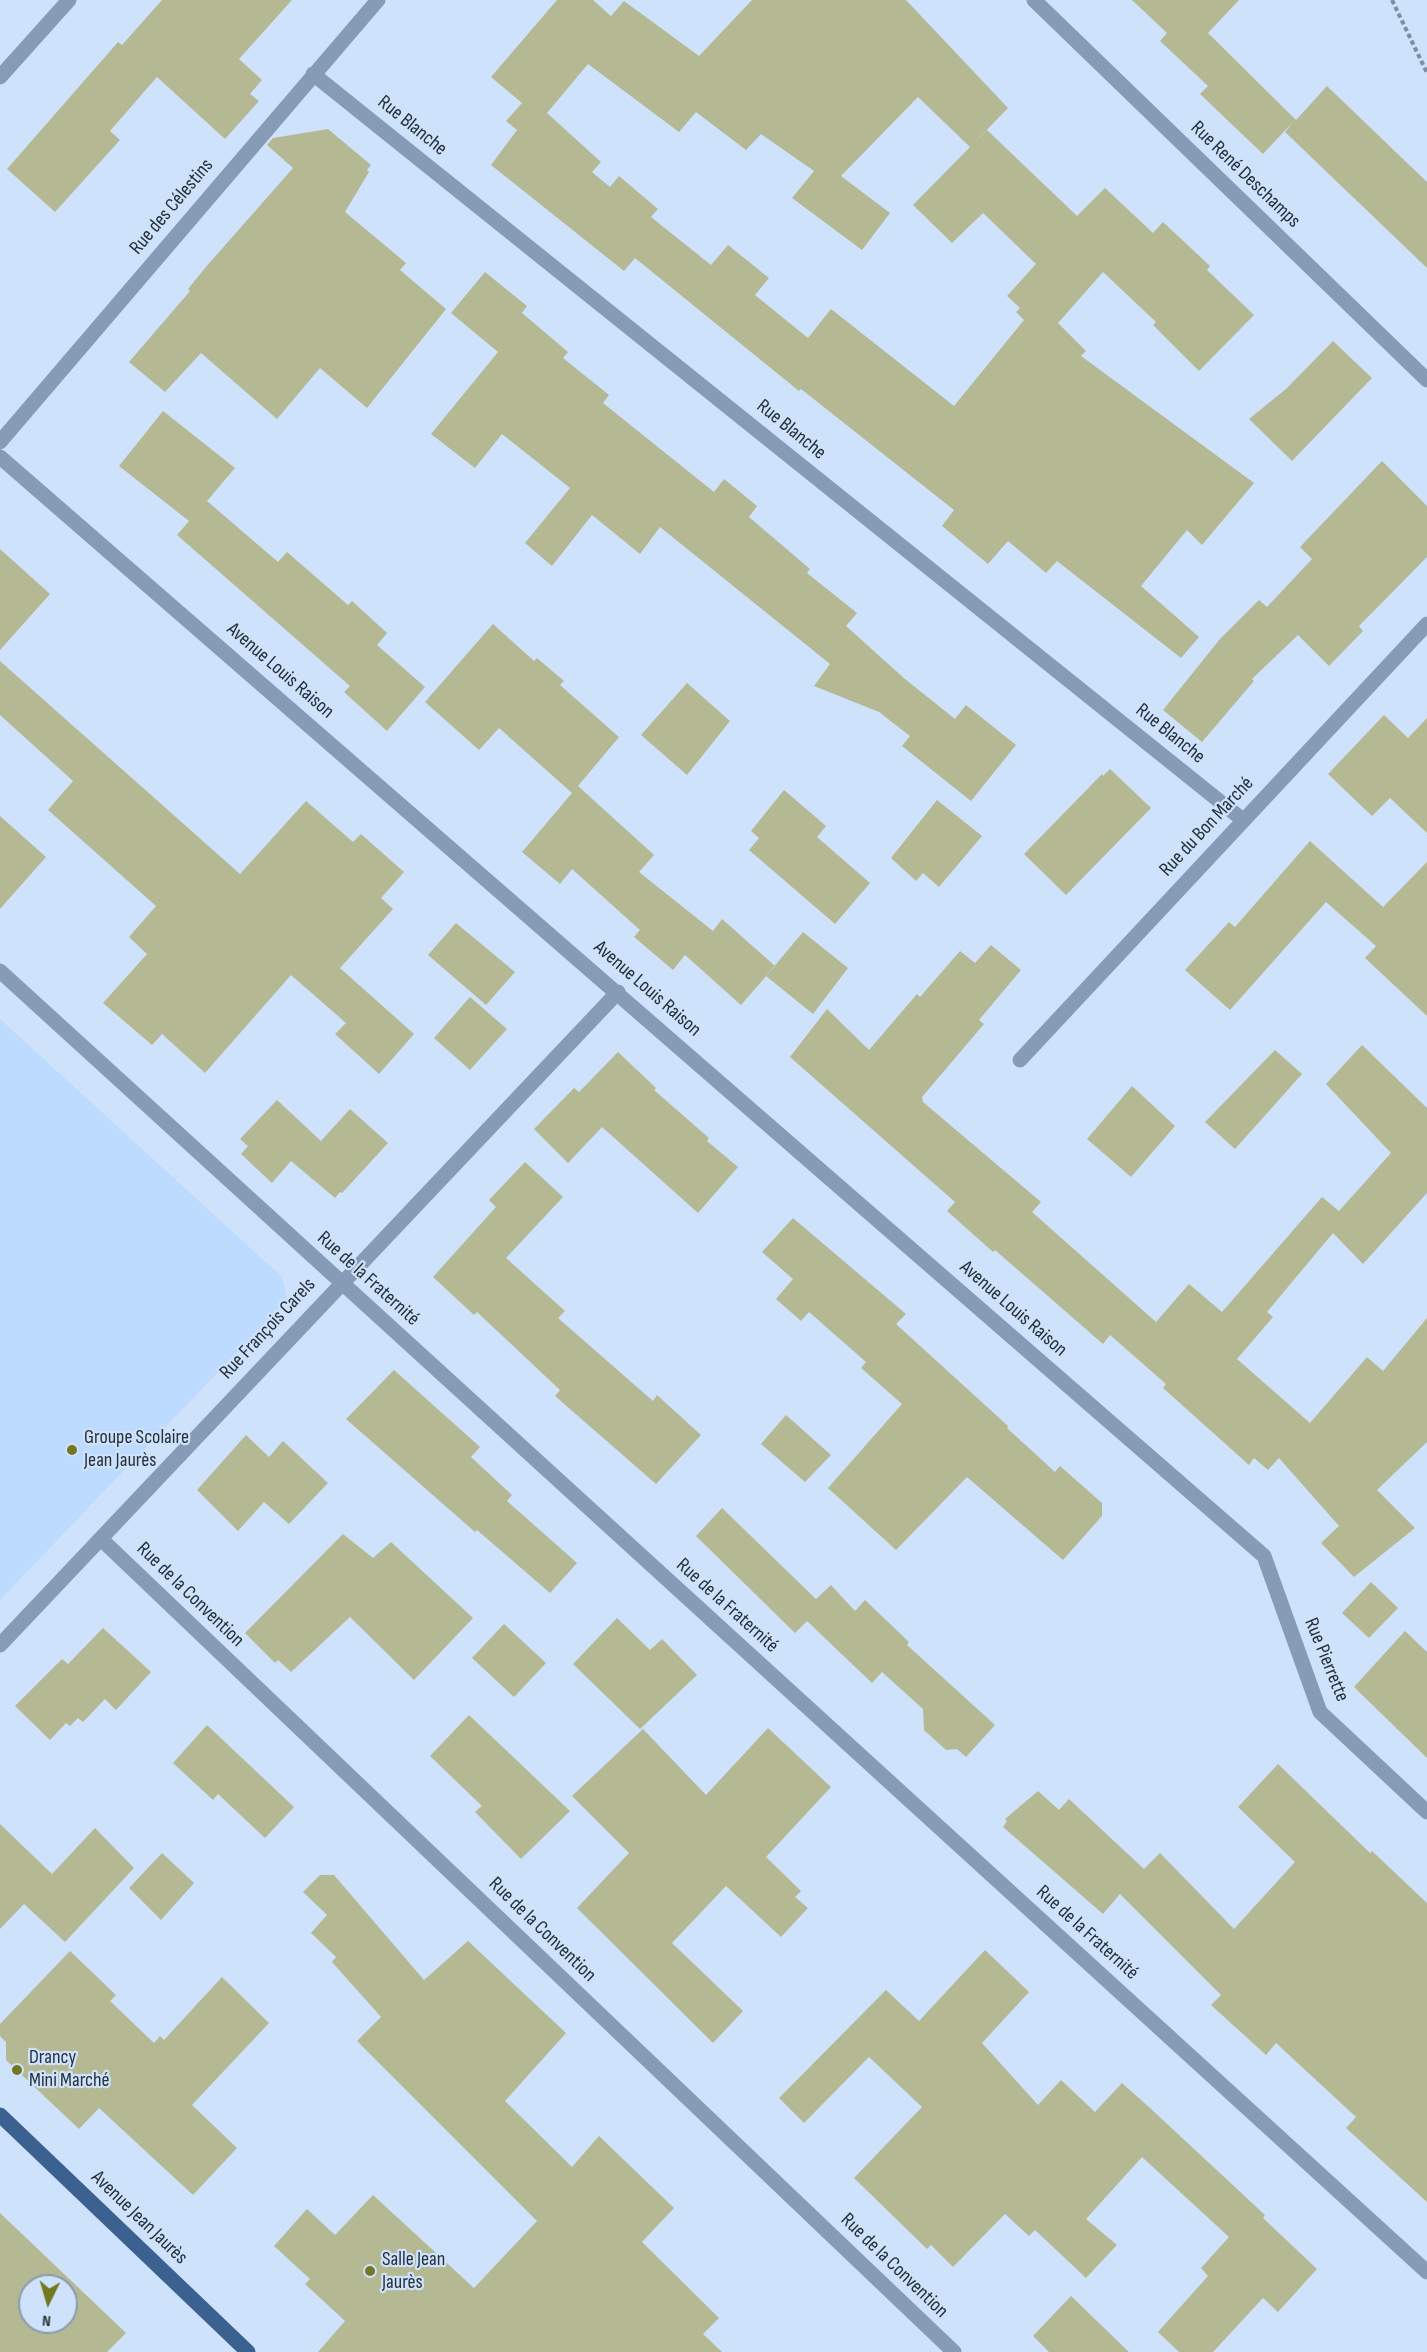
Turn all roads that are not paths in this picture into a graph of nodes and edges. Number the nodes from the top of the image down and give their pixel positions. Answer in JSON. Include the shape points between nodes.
{"nodes":[{"id":1,"x":69,"y":0,"type":"edge"},
{"id":2,"x":378,"y":0,"type":"edge"},
{"id":3,"x":1034,"y":0,"type":"edge"},
{"id":4,"x":313,"y":74,"type":"junction"},
{"id":5,"x":0,"y":77,"type":"edge"},
{"id":6,"x":1427,"y":380,"type":"edge"},
{"id":7,"x":0,"y":442,"type":"edge"},
{"id":8,"x":0,"y":457,"type":"edge"},
{"id":9,"x":1427,"y":624,"type":"edge"},
{"id":10,"x":1243,"y":820,"type":"junction"},
{"id":11,"x":0,"y":971,"type":"edge"},
{"id":12,"x":618,"y":992,"type":"junction"},
{"id":13,"x":1020,"y":1060,"type":"dead end"},
{"id":14,"x":340,"y":1283,"type":"junction"},
{"id":15,"x":101,"y":1539,"type":"junction"},
{"id":16,"x":1264,"y":1556,"type":"joint"},
{"id":17,"x":0,"y":1645,"type":"edge"},
{"id":18,"x":1427,"y":1812,"type":"edge"},
{"id":19,"x":0,"y":2115,"type":"edge"},
{"id":20,"x":1427,"y":2272,"type":"edge"},
{"id":21,"x":248,"y":2352,"type":"edge"},
{"id":22,"x":954,"y":2352,"type":"edge"}],
"edges":[{"from":1,"to":5,"type":"street"},
{"from":2,"to":4,"type":"street","name":"Rue des Célestins"},
{"from":3,"to":6,"type":"street","name":"Rue René Deschamps"},
{"from":4,"to":7,"type":"street","name":"Rue des Célestins"},
{"from":4,"to":10,"type":"street","name":"Rue Blanche"},
{"from":8,"to":12,"type":"street","name":"Avenue Louis Raison"},
{"from":9,"to":10,"type":"street","name":"Rue du Bon Marché"},
{"from":10,"to":13,"type":"street","name":"Rue du Bon Marché"},
{"from":11,"to":14,"type":"street","name":"Rue de la Fraternité"},
{"from":12,"to":14,"type":"street","name":"Rue François Carels"},
{"from":12,"to":16,"type":"street","name":"Avenue Louis Raison"},
{"from":14,"to":15,"type":"street","name":"Rue François Carels"},
{"from":14,"to":20,"type":"street","name":"Rue de la Fraternité"},
{"from":15,"to":17,"type":"street","name":"Rue François Carels"},
{"from":15,"to":22,"type":"street","name":"Rue de la Convention"},
{"from":16,"to":18,"type":"street","name":"Rue Pierrette","via":[[1320,1712]]},
{"from":19,"to":21,"type":"main road","name":"Avenue Jean Jaurès"}]}
